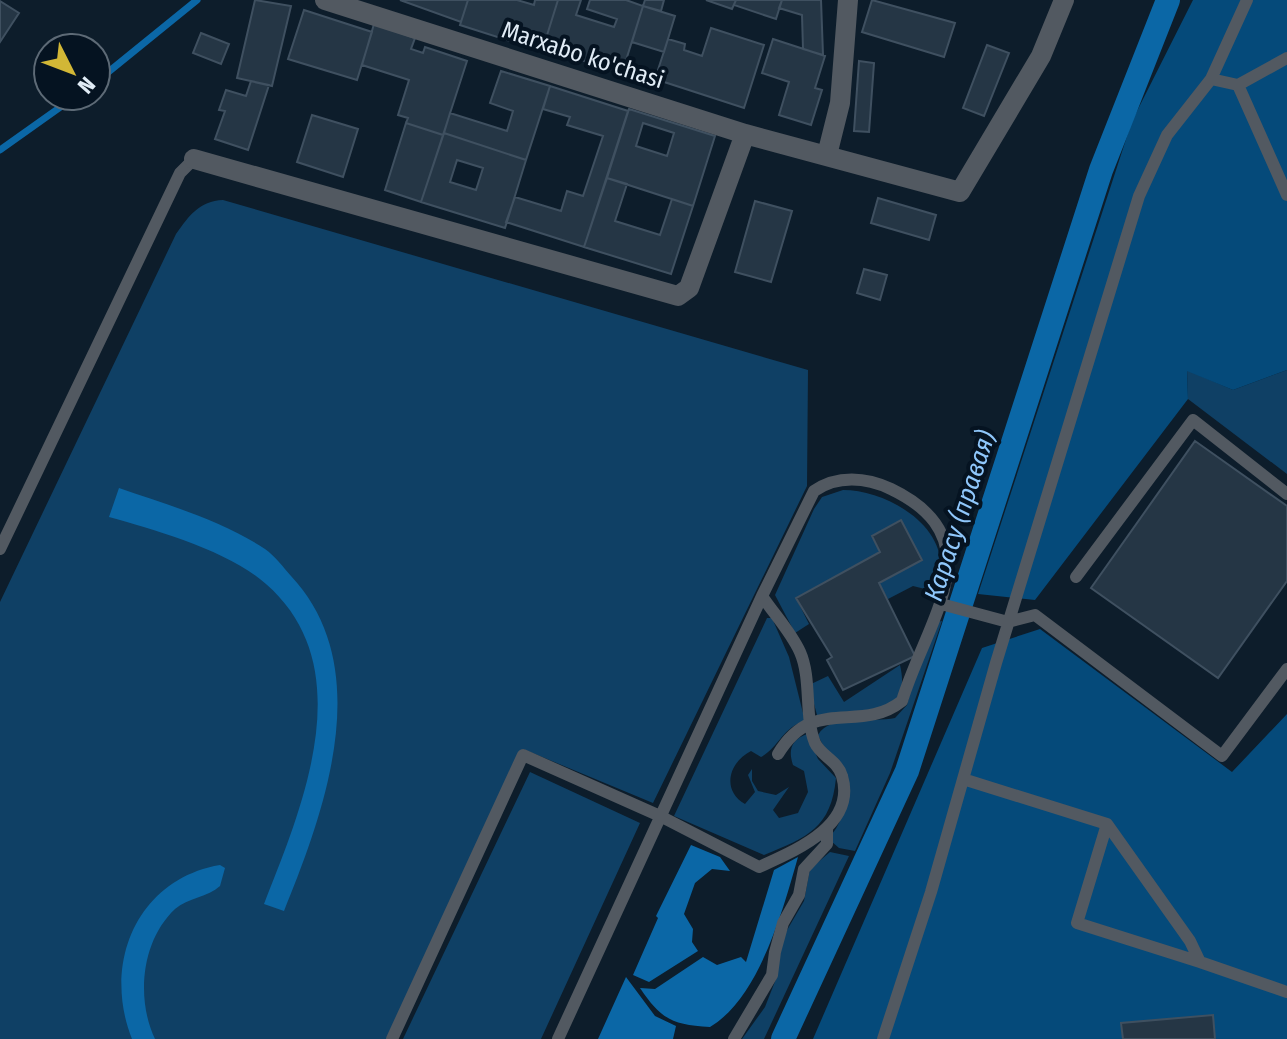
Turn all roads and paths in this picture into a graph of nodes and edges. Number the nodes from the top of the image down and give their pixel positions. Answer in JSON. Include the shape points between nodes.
{"nodes":[{"id":1,"x":325,"y":0,"type":"edge"},
{"id":2,"x":848,"y":0,"type":"edge"},
{"id":3,"x":1064,"y":0,"type":"edge"},
{"id":4,"x":1247,"y":0,"type":"edge"},
{"id":5,"x":1287,"y":58,"type":"edge"},
{"id":6,"x":1211,"y":79,"type":"junction"},
{"id":7,"x":1238,"y":85,"type":"junction"},
{"id":8,"x":745,"y":134,"type":"junction"},
{"id":9,"x":827,"y":155,"type":"junction"},
{"id":10,"x":194,"y":159,"type":"joint"},
{"id":11,"x":1287,"y":195,"type":"edge"},
{"id":12,"x":1287,"y":494,"type":"edge"},
{"id":13,"x":0,"y":549,"type":"edge"},
{"id":14,"x":1076,"y":577,"type":"dead end"},
{"id":15,"x":762,"y":596,"type":"junction"},
{"id":16,"x":941,"y":604,"type":"junction"},
{"id":17,"x":1007,"y":622,"type":"junction"},
{"id":18,"x":1287,"y":669,"type":"edge"},
{"id":19,"x":812,"y":721,"type":"junction"},
{"id":20,"x":778,"y":754,"type":"dead end"},
{"id":21,"x":963,"y":779,"type":"junction"},
{"id":22,"x":660,"y":816,"type":"junction"},
{"id":23,"x":1107,"y":824,"type":"junction"},
{"id":24,"x":827,"y":829,"type":"junction"},
{"id":25,"x":1200,"y":962,"type":"junction"},
{"id":26,"x":1287,"y":992,"type":"edge"},
{"id":27,"x":392,"y":1039,"type":"edge"},
{"id":28,"x":558,"y":1039,"type":"edge"},
{"id":29,"x":734,"y":1039,"type":"edge"},
{"id":30,"x":883,"y":1039,"type":"edge"}],
"edges":[{"from":1,"to":8,"type":"street","name":"Marxabo ko'chasi"},
{"from":2,"to":9,"type":"street","via":[[840,103]]},
{"from":3,"to":9,"type":"street","name":"Marxabo ko'chasi","via":[[1041,56],[960,192]]},
{"from":4,"to":6,"type":"lane"},
{"from":5,"to":7,"type":"lane"},
{"from":6,"to":7,"type":"lane"},
{"from":6,"to":17,"type":"lane","via":[[1167,135],[1139,196]]},
{"from":7,"to":11,"type":"lane"},
{"from":8,"to":9,"type":"street","name":"Marxabo ko'chasi"},
{"from":8,"to":10,"type":"street","via":[[689,288],[678,296]]},
{"from":10,"to":13,"type":"lane","via":[[180,173]]},
{"from":12,"to":14,"type":"lane","via":[[1193,420]]},
{"from":15,"to":16,"type":"lane","via":[[814,491],[826,483],[861,480],[905,496],[935,519],[950,565]]},
{"from":15,"to":19,"type":"lane","via":[[800,652]]},
{"from":15,"to":22,"type":"lane"},
{"from":16,"to":17,"type":"lane"},
{"from":16,"to":19,"type":"lane","via":[[902,701],[889,712]]},
{"from":17,"to":18,"type":"lane","via":[[1035,615],[1222,756]]},
{"from":17,"to":21,"type":"lane"},
{"from":19,"to":20,"type":"lane","via":[[790,735]]},
{"from":19,"to":24,"type":"lane","via":[[816,744],[835,763],[844,787]]},
{"from":21,"to":23,"type":"lane"},
{"from":21,"to":30,"type":"lane"},
{"from":22,"to":24,"type":"lane","via":[[759,867]]},
{"from":22,"to":27,"type":"lane","via":[[523,755]]},
{"from":22,"to":28,"type":"lane"},
{"from":23,"to":25,"type":"lane"},
{"from":23,"to":25,"type":"lane","via":[[1077,923]]},
{"from":24,"to":29,"type":"lane","via":[[827,844],[804,869],[799,895],[783,923],[772,975]]},
{"from":25,"to":26,"type":"lane"}]}
